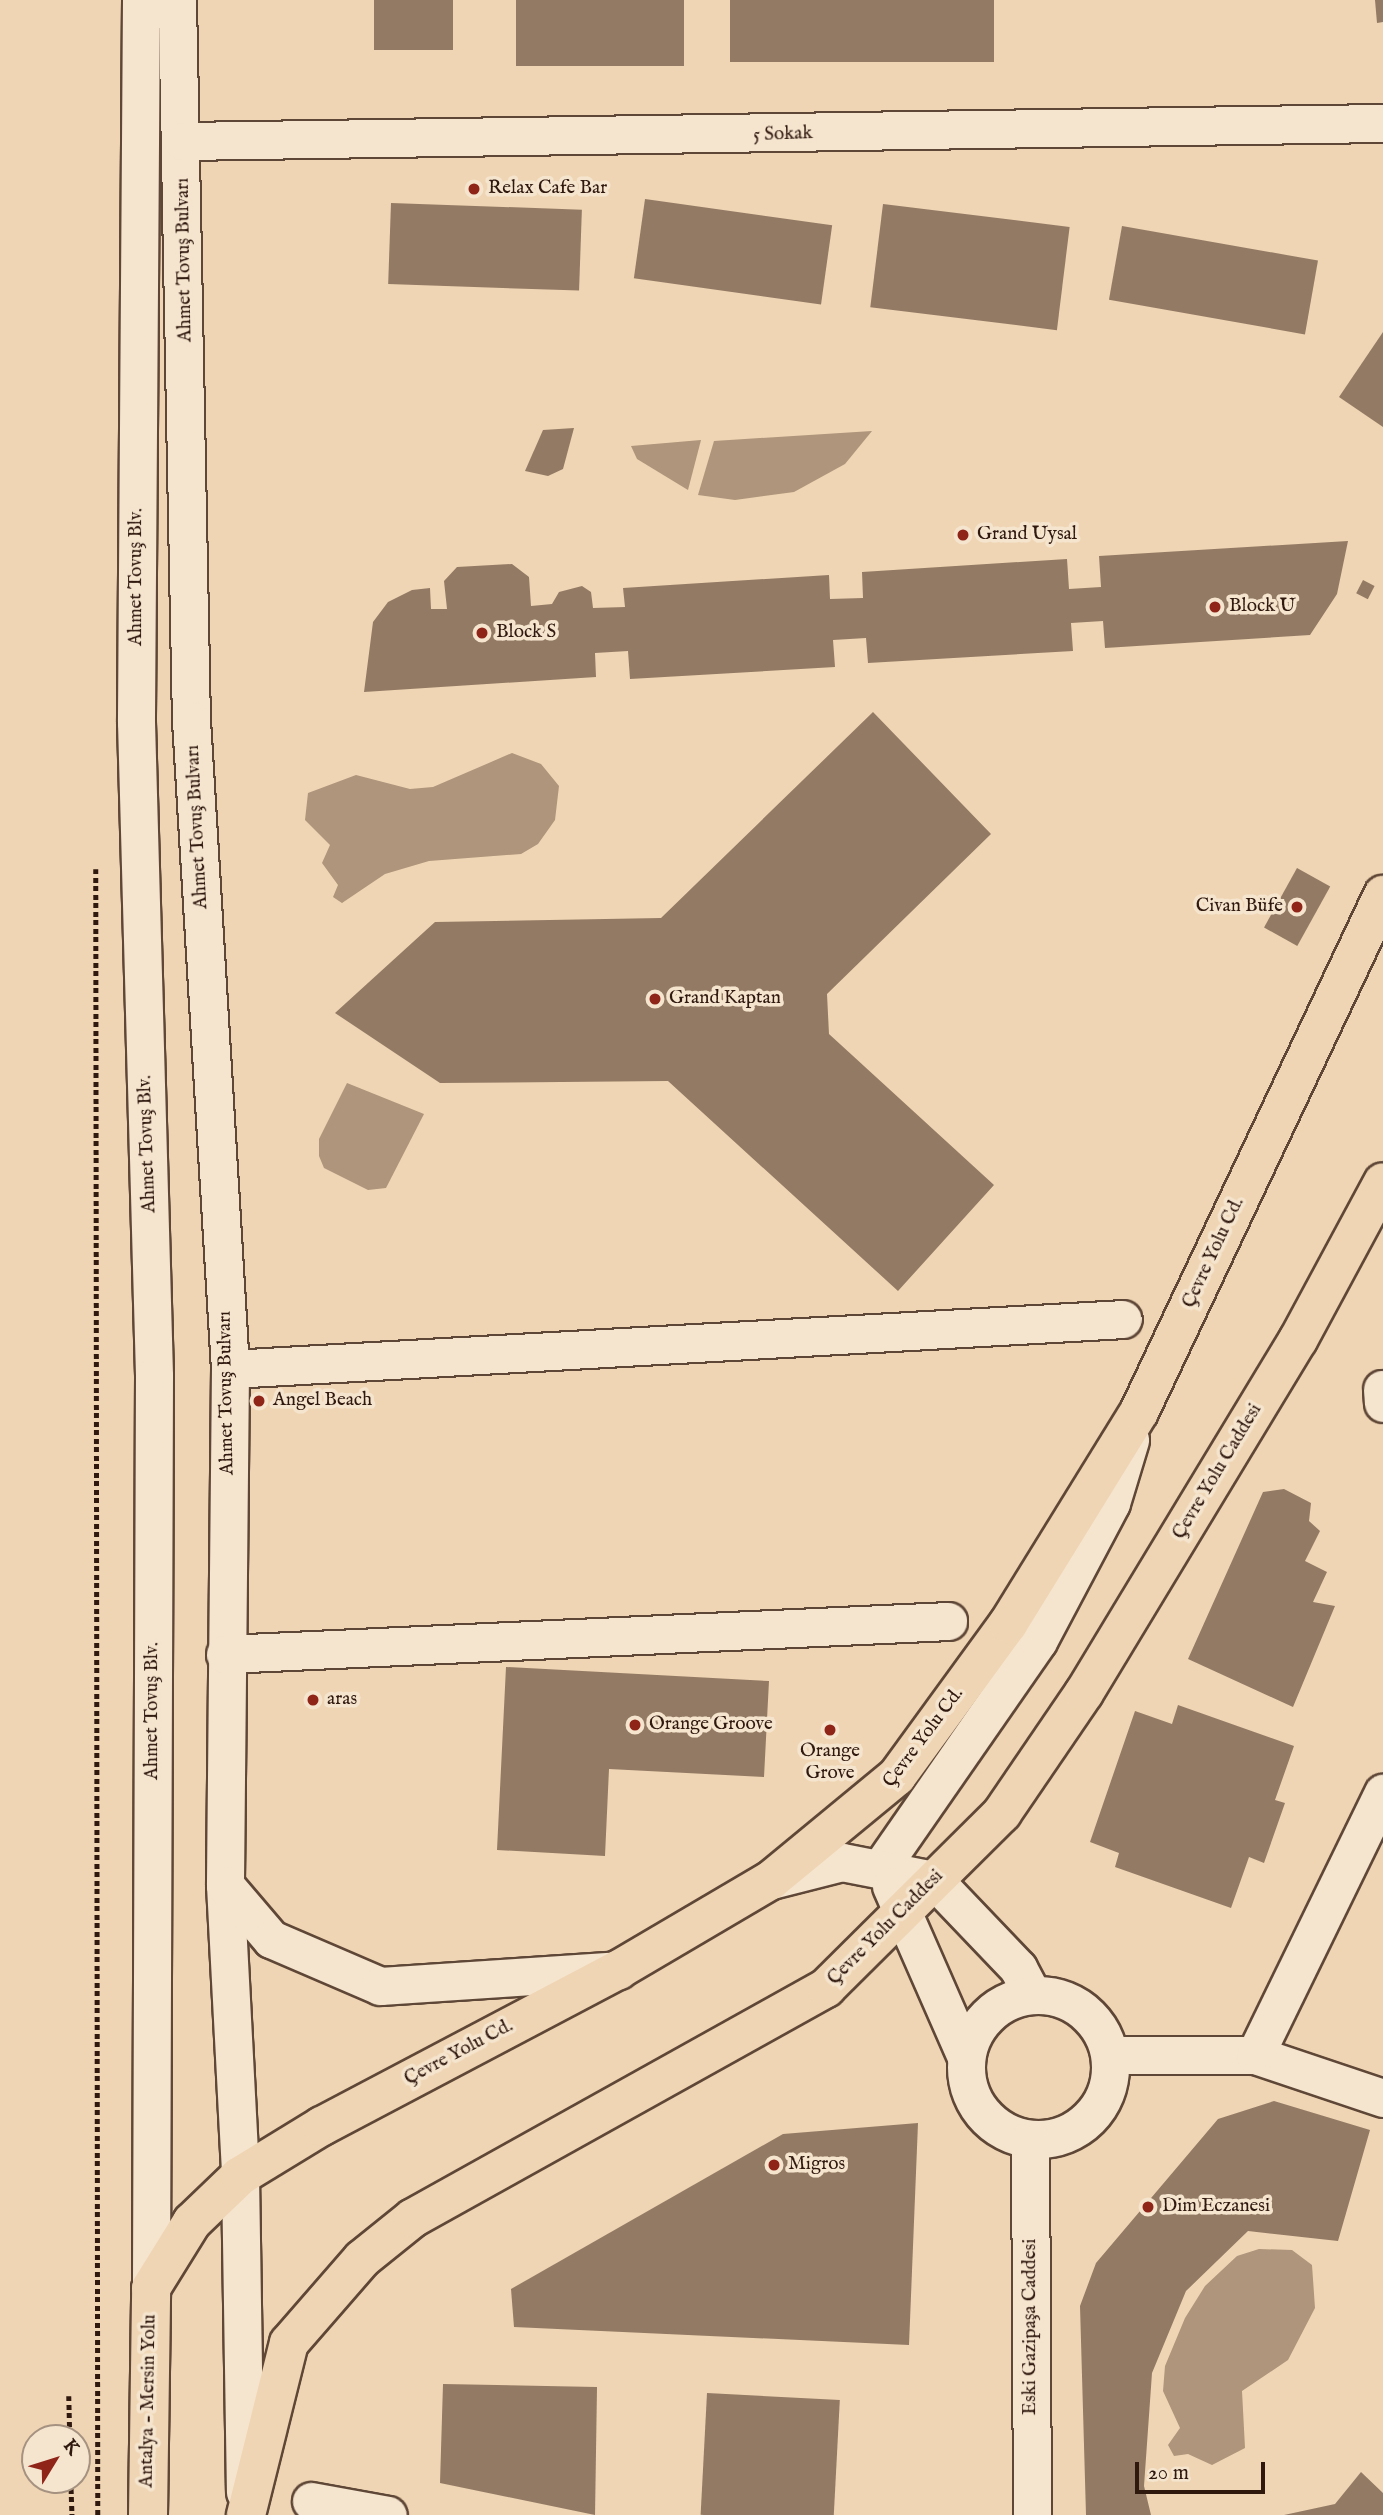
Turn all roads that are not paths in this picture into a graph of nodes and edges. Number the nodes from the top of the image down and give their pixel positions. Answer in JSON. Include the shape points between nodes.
{"nodes":[{"id":1,"x":141,"y":0,"type":"edge"},
{"id":2,"x":177,"y":0,"type":"edge"},
{"id":3,"x":1383,"y":123,"type":"edge"},
{"id":4,"x":183,"y":141,"type":"junction"},
{"id":5,"x":1383,"y":895,"type":"edge"},
{"id":6,"x":1383,"y":1182,"type":"edge"},
{"id":7,"x":1124,"y":1320,"type":"dead end"},
{"id":8,"x":230,"y":1369,"type":"junction"},
{"id":9,"x":1139,"y":1412,"type":"junction"},
{"id":10,"x":948,"y":1621,"type":"dead end"},
{"id":11,"x":225,"y":1654,"type":"junction"},
{"id":12,"x":1383,"y":1791,"type":"edge"},
{"id":13,"x":881,"y":1867,"type":"junction"},
{"id":14,"x":771,"y":1880,"type":"junction"},
{"id":15,"x":934,"y":1880,"type":"junction"},
{"id":16,"x":225,"y":1885,"type":"junction"},
{"id":17,"x":904,"y":1911,"type":"junction"},
{"id":18,"x":618,"y":1970,"type":"junction"},
{"id":19,"x":1032,"y":1994,"type":"junction"},
{"id":20,"x":1110,"y":2055,"type":"junction"},
{"id":21,"x":1255,"y":2055,"type":"junction"},
{"id":22,"x":966,"y":2057,"type":"junction"},
{"id":23,"x":1383,"y":2098,"type":"edge"},
{"id":24,"x":1030,"y":2139,"type":"junction"},
{"id":25,"x":240,"y":2176,"type":"junction"},
{"id":26,"x":151,"y":2288,"type":"junction"},
{"id":27,"x":311,"y":2501,"type":"dead end"},
{"id":28,"x":246,"y":2509,"type":"edge"},
{"id":29,"x":148,"y":2515,"type":"edge"},
{"id":30,"x":388,"y":2515,"type":"edge"},
{"id":31,"x":1032,"y":2515,"type":"edge"}],
"edges":[{"from":1,"to":26,"type":"street","name":"Ahmet Tovuş Blv.","via":[[136,722],[154,1376]]},
{"from":2,"to":4,"type":"street","name":"Ahmet Tovuş Bulvarı"},
{"from":3,"to":4,"type":"street","name":"5 Sokak"},
{"from":4,"to":8,"type":"street","name":"Ahmet Tovuş Bulvarı","via":[[191,720]]},
{"from":5,"to":9,"type":"highway","name":"Çevre Yolu Cd."},
{"from":6,"to":15,"type":"highway","name":"Çevre Yolu Caddesi","via":[[1298,1340],[1084,1693],[1002,1813]]},
{"from":7,"to":8,"type":"street"},
{"from":8,"to":11,"type":"street","name":"Ahmet Tovuş Bulvarı"},
{"from":9,"to":13,"type":"street","via":[[1111,1503],[1038,1641]]},
{"from":9,"to":14,"type":"highway","name":"Çevre Yolu Cd.","via":[[1008,1624],[897,1776]]},
{"from":10,"to":11,"type":"street"},
{"from":11,"to":16,"type":"street","name":"Ahmet Tovuş Bulvarı"},
{"from":12,"to":21,"type":"street"},
{"from":13,"to":14,"type":"street","via":[[842,1862]]},
{"from":13,"to":15,"type":"street"},
{"from":13,"to":17,"type":"street"},
{"from":14,"to":18,"type":"highway","name":"Çevre Yolu Cd."},
{"from":15,"to":17,"type":"highway","name":"Çevre Yolu Caddesi"},
{"from":15,"to":19,"type":"street","via":[[1018,1968]]},
{"from":16,"to":18,"type":"street","via":[[271,1939],[380,1986]]},
{"from":16,"to":25,"type":"street","name":"Ahmet Tovuş Bulvarı"},
{"from":17,"to":22,"type":"street"},
{"from":17,"to":28,"type":"highway","name":"Çevre Yolu Caddesi","via":[[826,1988],[413,2218],[362,2259],[289,2343]]},
{"from":18,"to":25,"type":"highway","name":"Çevre Yolu Cd.","via":[[348,2111]]},
{"from":19,"to":20,"type":"street","via":[[1054,1995],[1091,2017]]},
{"from":19,"to":22,"type":"street","via":[[988,2014]]},
{"from":20,"to":21,"type":"street"},
{"from":20,"to":24,"type":"street","via":[[1110,2077],[1091,2117],[1053,2138]]},
{"from":21,"to":23,"type":"street"},
{"from":22,"to":24,"type":"street","via":[[974,2103],[1010,2134]]},
{"from":24,"to":31,"type":"street","name":"Eski Gazipaşa Caddesi"},
{"from":25,"to":26,"type":"highway","name":"Çevre Yolu Cd.","via":[[192,2222]]},
{"from":25,"to":28,"type":"street","name":"Ahmet Tovuş Bulvarı"},
{"from":26,"to":29,"type":"highway","name":"Antalya - Mersin Yolu"},
{"from":27,"to":30,"type":"street"}]}
